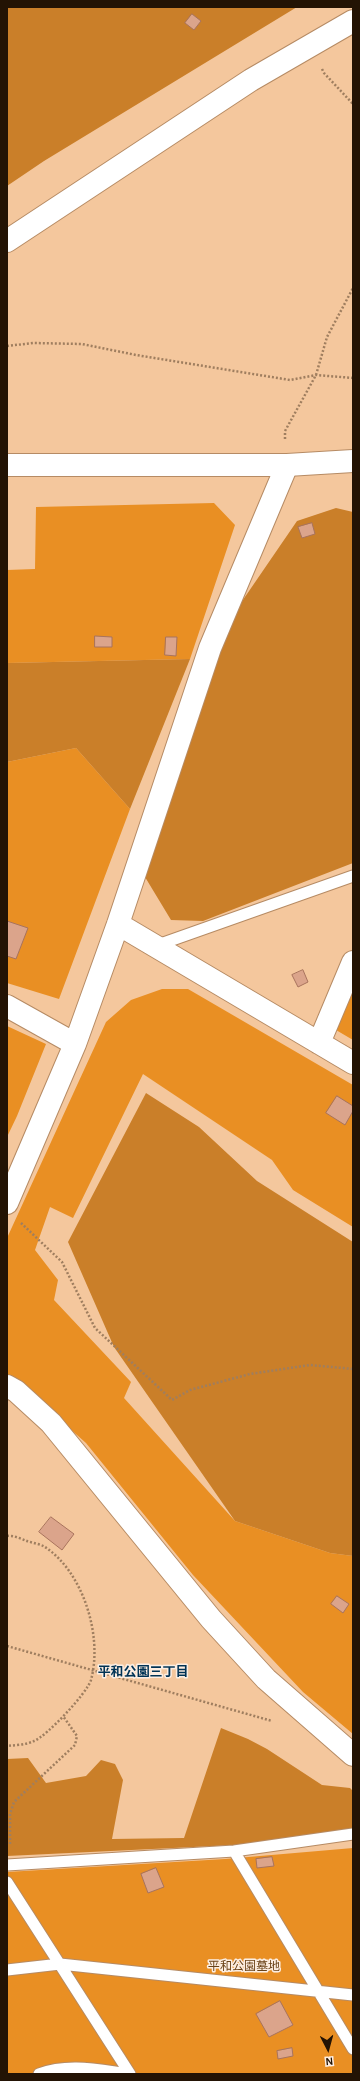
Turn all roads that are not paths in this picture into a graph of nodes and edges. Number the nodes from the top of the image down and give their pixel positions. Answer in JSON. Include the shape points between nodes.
{"nodes":[{"id":1,"x":353,"y":21,"type":"edge"},
{"id":2,"x":7,"y":241,"type":"edge"},
{"id":3,"x":353,"y":461,"type":"edge"},
{"id":4,"x":7,"y":465,"type":"edge"},
{"id":5,"x":287,"y":465,"type":"junction"},
{"id":6,"x":353,"y":876,"type":"edge"},
{"id":7,"x":118,"y":924,"type":"junction"},
{"id":8,"x":155,"y":946,"type":"junction"},
{"id":9,"x":353,"y":962,"type":"edge"},
{"id":10,"x":7,"y":1006,"type":"edge"},
{"id":11,"x":319,"y":1043,"type":"junction"},
{"id":12,"x":76,"y":1044,"type":"junction"},
{"id":13,"x":353,"y":1063,"type":"edge"},
{"id":14,"x":12,"y":1211,"type":"edge"},
{"id":15,"x":7,"y":1386,"type":"edge"},
{"id":16,"x":353,"y":1755,"type":"edge"},
{"id":17,"x":353,"y":1834,"type":"edge"},
{"id":18,"x":234,"y":1851,"type":"junction"},
{"id":19,"x":9,"y":1865,"type":"edge"},
{"id":20,"x":7,"y":1882,"type":"edge"},
{"id":21,"x":60,"y":1964,"type":"junction"},
{"id":22,"x":7,"y":1970,"type":"edge"},
{"id":23,"x":318,"y":1991,"type":"junction"},
{"id":24,"x":353,"y":1994,"type":"edge"},
{"id":25,"x":353,"y":2049,"type":"edge"},
{"id":26,"x":39,"y":2074,"type":"edge"},
{"id":27,"x":130,"y":2074,"type":"edge"}],
"edges":[{"from":1,"to":2,"type":"street","via":[[251,80]]},
{"from":3,"to":5,"type":"street"},
{"from":4,"to":5,"type":"street"},
{"from":5,"to":7,"type":"street","via":[[210,648]]},
{"from":6,"to":8,"type":"lane"},
{"from":7,"to":8,"type":"street"},
{"from":7,"to":12,"type":"street"},
{"from":8,"to":11,"type":"street"},
{"from":9,"to":11,"type":"street"},
{"from":10,"to":12,"type":"street"},
{"from":11,"to":13,"type":"street"},
{"from":12,"to":14,"type":"street"},
{"from":15,"to":16,"type":"street","via":[[51,1422],[211,1620],[261,1674]]},
{"from":17,"to":18,"type":"lane"},
{"from":18,"to":19,"type":"lane"},
{"from":18,"to":23,"type":"lane"},
{"from":20,"to":21,"type":"lane"},
{"from":21,"to":22,"type":"lane"},
{"from":21,"to":23,"type":"lane"},
{"from":21,"to":27,"type":"lane"},
{"from":23,"to":24,"type":"lane"},
{"from":23,"to":25,"type":"lane"},
{"from":26,"to":27,"type":"lane","via":[[77,2067]]}]}
